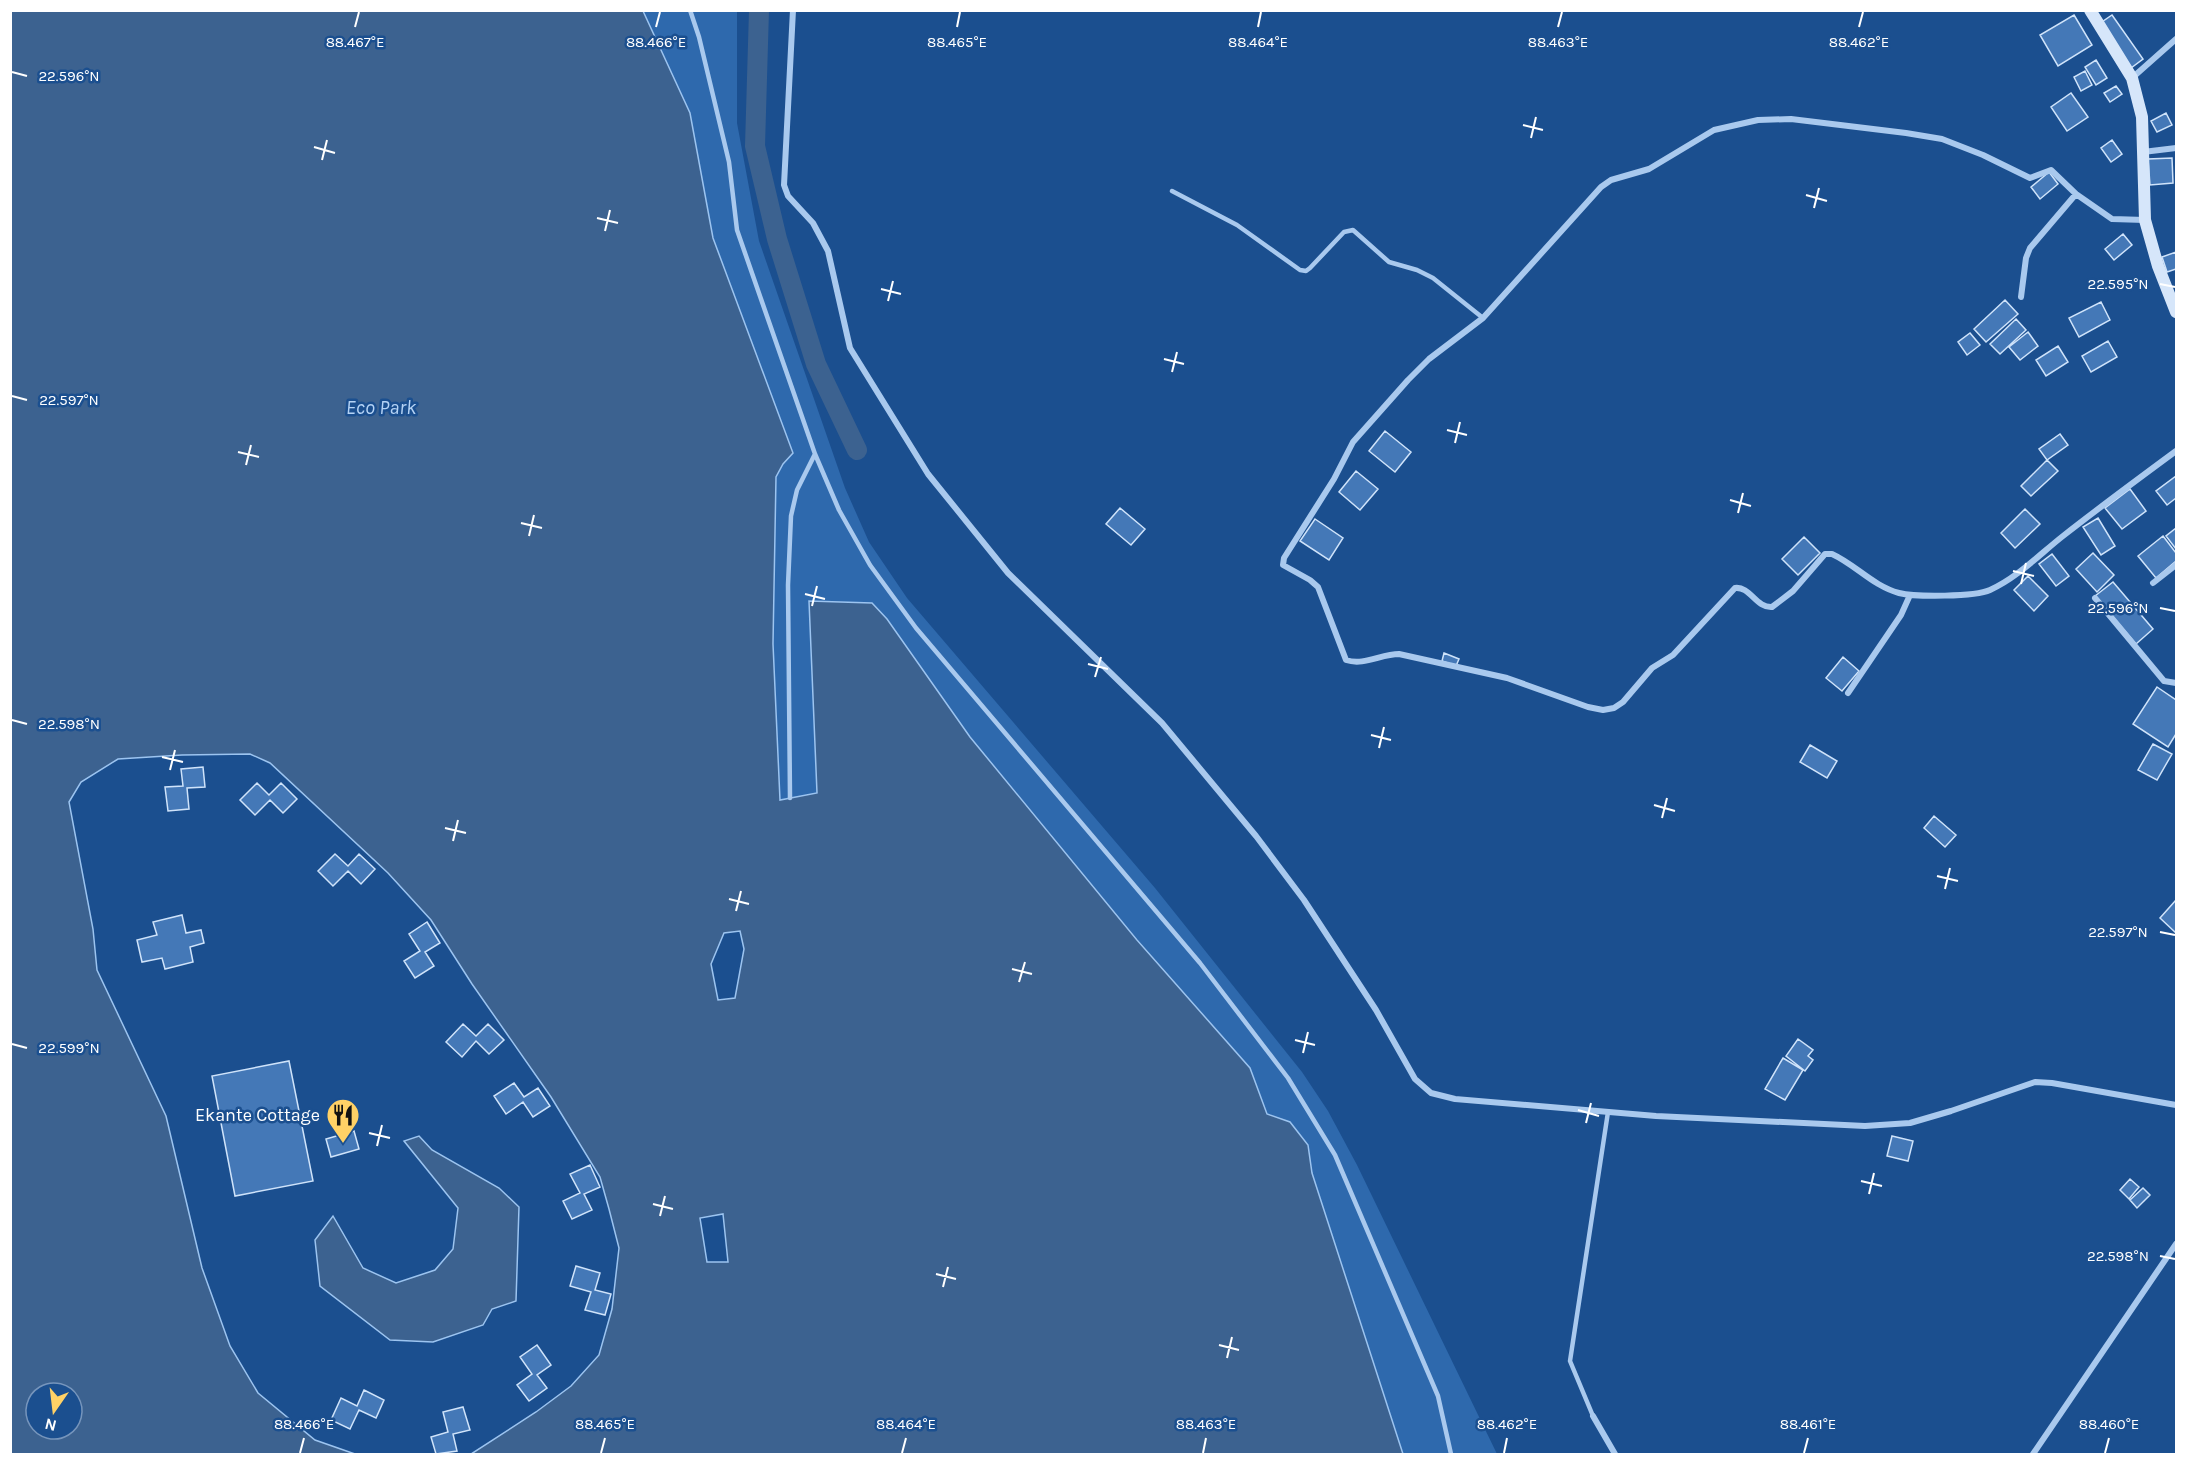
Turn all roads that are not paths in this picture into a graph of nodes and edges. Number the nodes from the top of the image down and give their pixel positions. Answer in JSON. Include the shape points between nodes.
{"nodes":[{"id":1,"x":690,"y":10,"type":"edge"},
{"id":2,"x":793,"y":10,"type":"edge"},
{"id":3,"x":2091,"y":10,"type":"edge"},
{"id":4,"x":2176,"y":39,"type":"edge"},
{"id":5,"x":2132,"y":78,"type":"junction"},
{"id":6,"x":2176,"y":148,"type":"edge"},
{"id":7,"x":2143,"y":152,"type":"junction"},
{"id":8,"x":1172,"y":191,"type":"dead end"},
{"id":9,"x":2076,"y":194,"type":"junction"},
{"id":10,"x":2145,"y":220,"type":"junction"},
{"id":11,"x":2021,"y":297,"type":"dead end"},
{"id":12,"x":2176,"y":312,"type":"edge"},
{"id":13,"x":1483,"y":318,"type":"junction"},
{"id":14,"x":2176,"y":451,"type":"edge"},
{"id":15,"x":815,"y":454,"type":"junction"},
{"id":16,"x":2176,"y":565,"type":"edge"},
{"id":17,"x":2153,"y":583,"type":"dead end"},
{"id":18,"x":1910,"y":596,"type":"junction"},
{"id":19,"x":2095,"y":598,"type":"dead end"},
{"id":20,"x":2176,"y":683,"type":"edge"},
{"id":21,"x":1848,"y":693,"type":"dead end"},
{"id":22,"x":790,"y":798,"type":"dead end"},
{"id":23,"x":2176,"y":1105,"type":"edge"},
{"id":24,"x":1608,"y":1112,"type":"junction"},
{"id":25,"x":2176,"y":1244,"type":"edge"},
{"id":26,"x":1593,"y":1416,"type":"joint"},
{"id":27,"x":1451,"y":1455,"type":"edge"},
{"id":28,"x":1615,"y":1455,"type":"edge"},
{"id":29,"x":2033,"y":1455,"type":"edge"}],
"edges":[{"from":1,"to":15,"type":"lane","via":[[729,162],[737,230]]},
{"from":2,"to":24,"type":"street","via":[[784,185],[813,223],[828,251],[850,348],[928,474],[995,559],[1162,723],[1256,836],[1370,1000],[1414,1079],[1431,1093],[1455,1099]]},
{"from":3,"to":5,"type":"street"},
{"from":4,"to":5,"type":"street"},
{"from":5,"to":7,"type":"street","via":[[2142,117]]},
{"from":6,"to":7,"type":"street"},
{"from":7,"to":10,"type":"street"},
{"from":8,"to":13,"type":"lane","via":[[1237,225],[1300,270],[1310,268],[1344,232],[1353,230],[1389,262],[1433,278]]},
{"from":9,"to":10,"type":"street","via":[[2112,219]]},
{"from":9,"to":11,"type":"street","via":[[2030,248]]},
{"from":9,"to":13,"type":"street","via":[[2051,170],[2030,178],[1942,139],[1791,120],[1758,120],[1714,130],[1649,169],[1611,180],[1601,187]]},
{"from":10,"to":12,"type":"street"},
{"from":13,"to":18,"type":"street","via":[[1429,359],[1353,442],[1282,562],[1318,587],[1346,660],[1364,661],[1399,654],[1507,678],[1603,710],[1623,702],[1652,668],[1672,655],[1735,588],[1744,589],[1762,606],[1772,608],[1825,555],[1832,554],[1876,583]]},
{"from":14,"to":18,"type":"street","via":[[2005,582],[1979,593]]},
{"from":15,"to":22,"type":"lane","via":[[797,490],[791,516]]},
{"from":15,"to":27,"type":"lane","via":[[839,510],[870,565],[916,628],[1200,963],[1307,1107],[1335,1155],[1438,1396]]},
{"from":16,"to":17,"type":"street"},
{"from":18,"to":21,"type":"street"},
{"from":19,"to":20,"type":"street","via":[[2164,681]]},
{"from":23,"to":24,"type":"street","via":[[2035,1082],[1910,1123],[1865,1126]]},
{"from":24,"to":26,"type":"lane","via":[[1570,1360]]},
{"from":25,"to":29,"type":"street"},
{"from":26,"to":28,"type":"street"}]}
